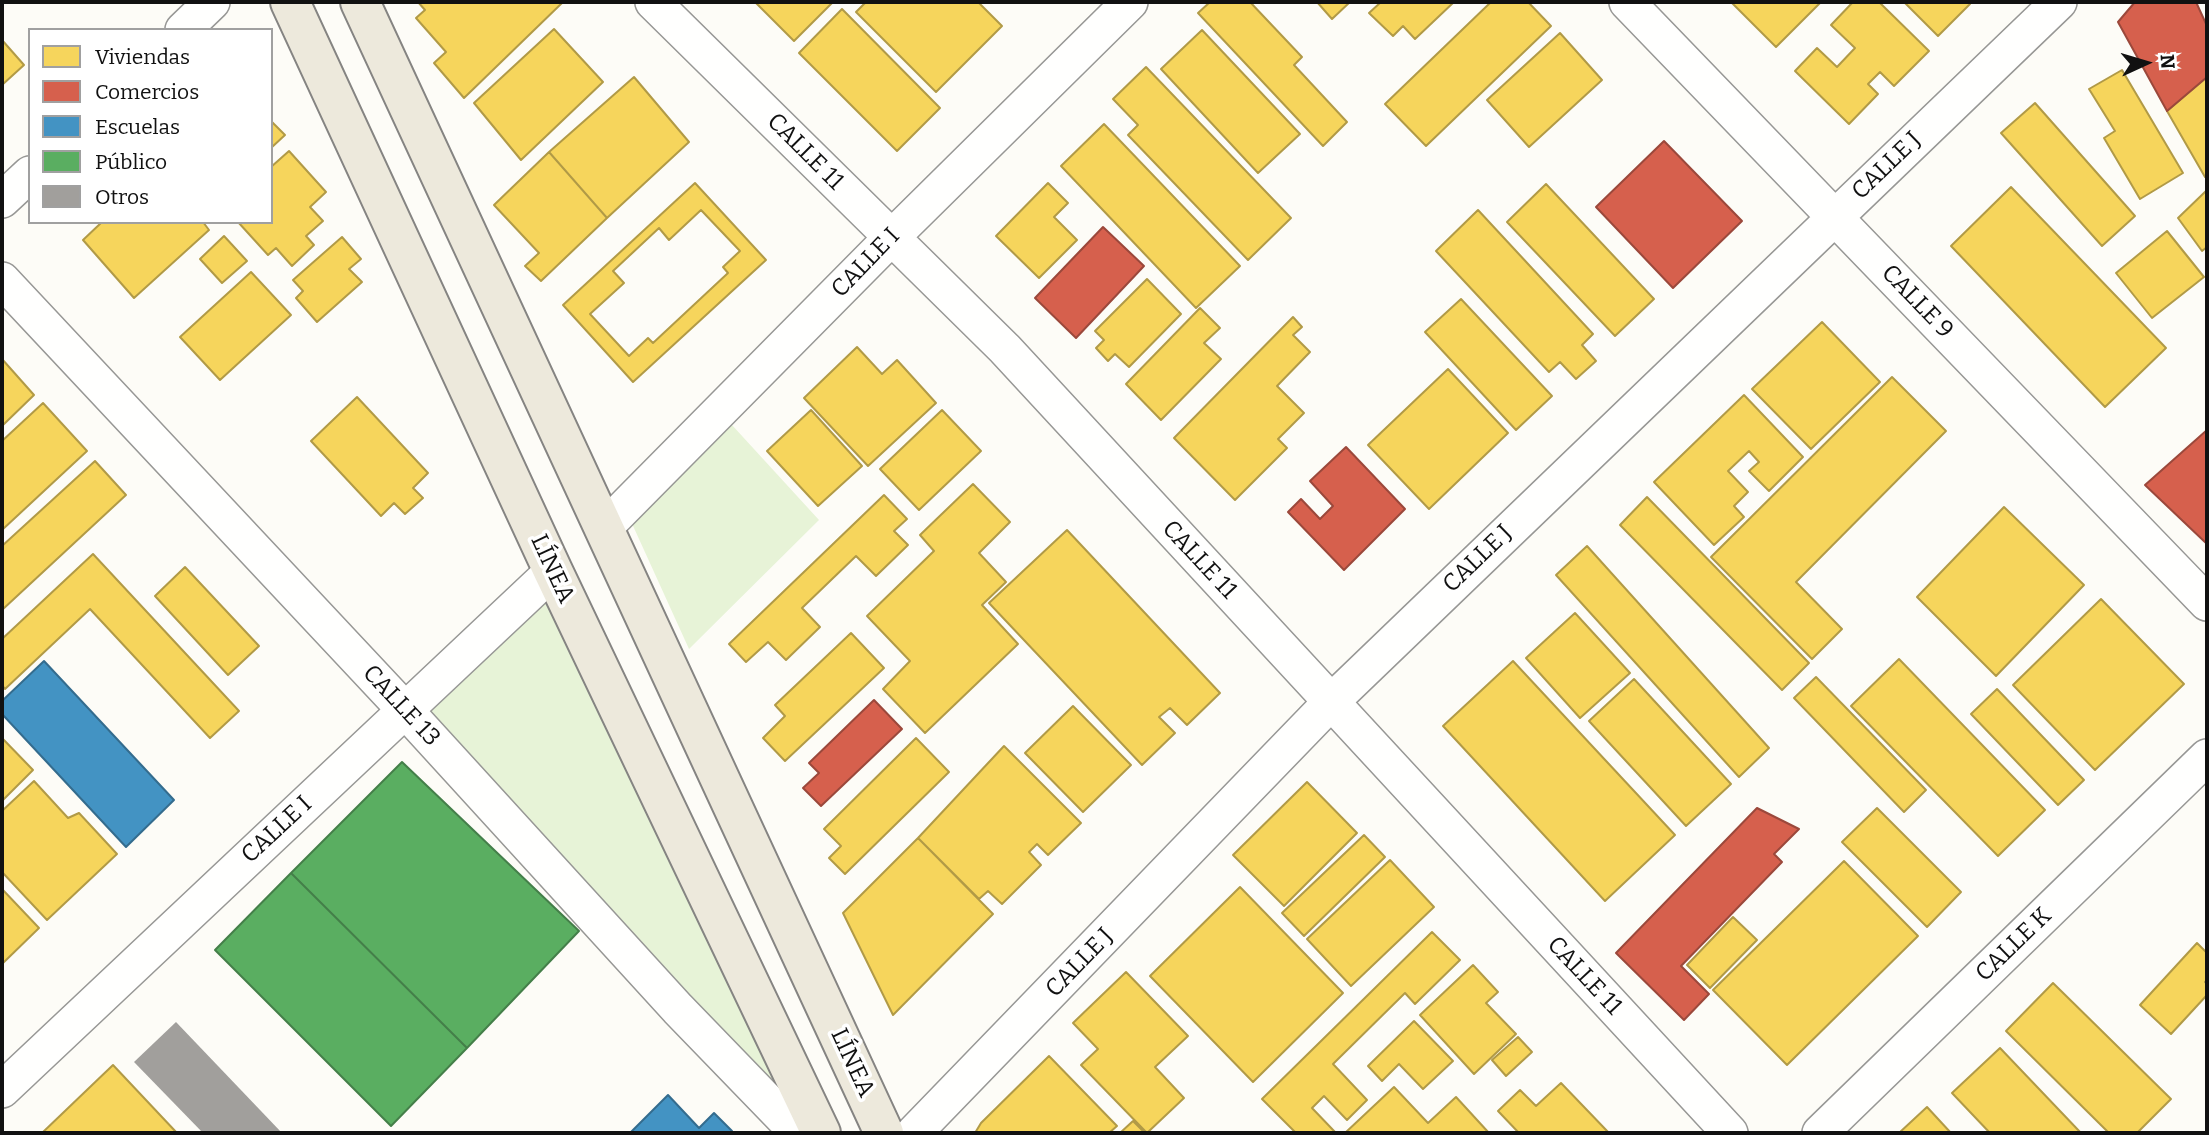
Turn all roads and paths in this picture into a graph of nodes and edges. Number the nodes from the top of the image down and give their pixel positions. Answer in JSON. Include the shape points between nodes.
{"nodes":[{"id":1,"x":212,"y":2,"type":"edge"},
{"id":2,"x":290,"y":2,"type":"edge"},
{"id":3,"x":360,"y":2,"type":"edge"},
{"id":4,"x":653,"y":2,"type":"edge"},
{"id":5,"x":1130,"y":2,"type":"edge"},
{"id":6,"x":1626,"y":2,"type":"edge"},
{"id":7,"x":2059,"y":2,"type":"edge"},
{"id":8,"x":185,"y":28,"type":"edge"},
{"id":9,"x":28,"y":176,"type":"edge"},
{"id":10,"x":2,"y":200,"type":"edge"},
{"id":11,"x":1834,"y":216,"type":"junction"},
{"id":12,"x":891,"y":238,"type":"junction"},
{"id":13,"x":2,"y":280,"type":"edge"},
{"id":14,"x":605,"y":527,"type":"junction"},
{"id":15,"x":553,"y":570,"type":"junction"},
{"id":16,"x":2207,"y":603,"type":"edge"},
{"id":17,"x":1331,"y":702,"type":"junction"},
{"id":18,"x":405,"y":710,"type":"junction"},
{"id":19,"x":2207,"y":757,"type":"edge"},
{"id":20,"x":2,"y":1090,"type":"edge"},
{"id":21,"x":798,"y":1133,"type":"edge"},
{"id":22,"x":821,"y":1133,"type":"edge"},
{"id":23,"x":884,"y":1133,"type":"edge"},
{"id":24,"x":914,"y":1133,"type":"edge"},
{"id":25,"x":1730,"y":1133,"type":"edge"},
{"id":26,"x":1820,"y":1133,"type":"edge"}],
"edges":[{"from":1,"to":8,"type":"street"},
{"from":2,"to":15,"type":"main road","name":"LÍNEA"},
{"from":3,"to":14,"type":"main road","name":"LÍNEA"},
{"from":4,"to":12,"type":"street","name":"CALLE 11"},
{"from":5,"to":12,"type":"street","name":"CALLE I"},
{"from":6,"to":11,"type":"street","name":"CALLE 9"},
{"from":7,"to":11,"type":"street","name":"CALLE J"},
{"from":9,"to":10,"type":"street"},
{"from":11,"to":16,"type":"street","name":"CALLE 9"},
{"from":11,"to":17,"type":"street","name":"CALLE J"},
{"from":12,"to":14,"type":"street","name":"CALLE I"},
{"from":12,"to":17,"type":"street","name":"CALLE 11","via":[[1004,349]]},
{"from":13,"to":18,"type":"street","name":"CALLE 13"},
{"from":14,"to":23,"type":"main road","name":"LÍNEA"},
{"from":15,"to":18,"type":"street","name":"CALLE I"},
{"from":15,"to":22,"type":"main road","name":"LÍNEA"},
{"from":17,"to":24,"type":"street","name":"CALLE J"},
{"from":17,"to":25,"type":"street","name":"CALLE 11"},
{"from":18,"to":20,"type":"street","name":"CALLE I"},
{"from":18,"to":21,"type":"street","name":"CALLE 13","via":[[678,1009]]},
{"from":19,"to":26,"type":"street","name":"CALLE K"}]}
